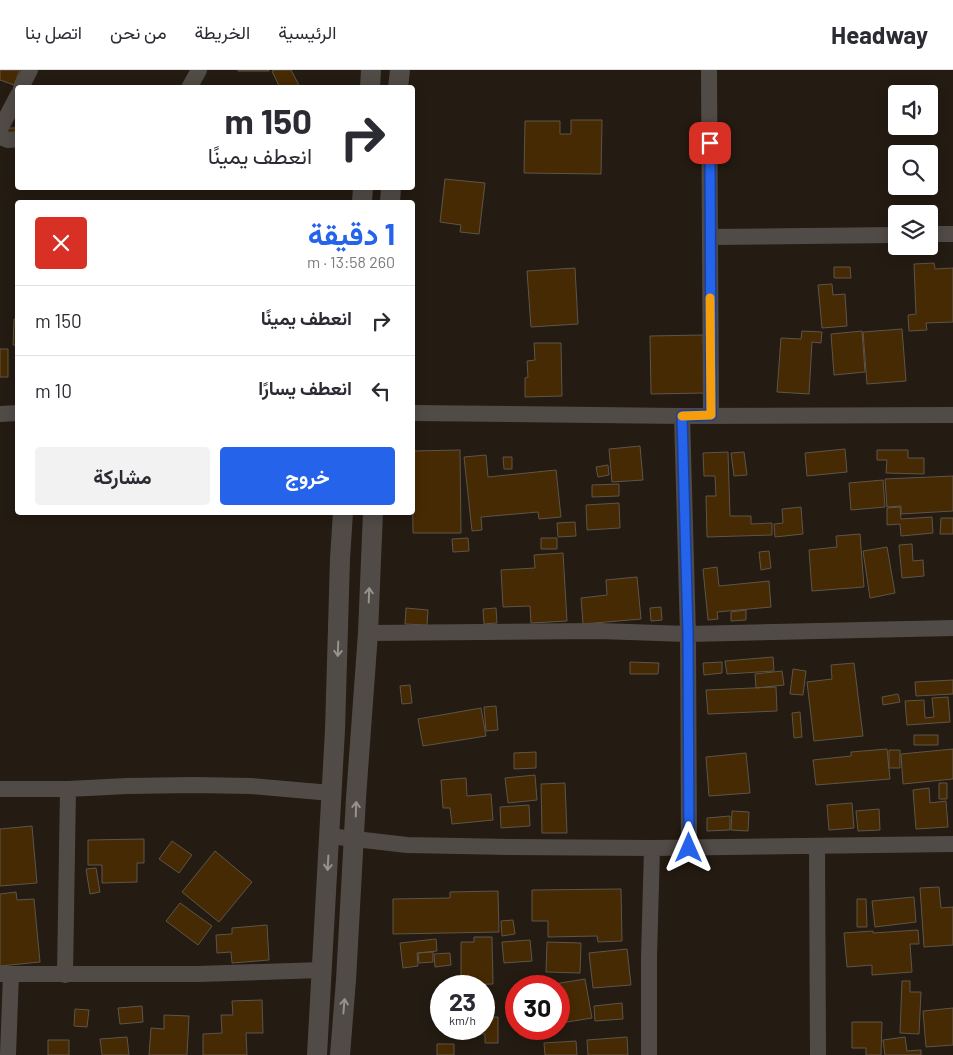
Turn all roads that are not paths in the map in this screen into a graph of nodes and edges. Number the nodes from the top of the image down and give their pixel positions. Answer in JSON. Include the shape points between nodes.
{"nodes":[{"id":1,"x":30,"y":70,"type":"edge"},
{"id":2,"x":199,"y":70,"type":"edge"},
{"id":3,"x":371,"y":70,"type":"edge"},
{"id":4,"x":400,"y":70,"type":"edge"},
{"id":5,"x":709,"y":70,"type":"edge"},
{"id":6,"x":22,"y":85,"type":"edge"},
{"id":7,"x":191,"y":85,"type":"edge"},
{"id":8,"x":370,"y":85,"type":"edge"},
{"id":9,"x":398,"y":85,"type":"edge"},
{"id":10,"x":15,"y":100,"type":"edge"},
{"id":11,"x":15,"y":139,"type":"edge"},
{"id":12,"x":938,"y":234,"type":"edge"},
{"id":13,"x":953,"y":234,"type":"edge"},
{"id":14,"x":888,"y":235,"type":"edge"},
{"id":15,"x":710,"y":238,"type":"junction"},
{"id":16,"x":15,"y":413,"type":"edge"},
{"id":17,"x":0,"y":414,"type":"edge"},
{"id":18,"x":415,"y":414,"type":"edge"},
{"id":19,"x":953,"y":414,"type":"edge"},
{"id":20,"x":711,"y":415,"type":"junction"},
{"id":21,"x":682,"y":416,"type":"junction"},
{"id":22,"x":343,"y":515,"type":"edge"},
{"id":23,"x":372,"y":515,"type":"edge"},
{"id":24,"x":953,"y":628,"type":"edge"},
{"id":25,"x":368,"y":633,"type":"junction"},
{"id":26,"x":688,"y":634,"type":"junction"},
{"id":27,"x":0,"y":789,"type":"edge"},
{"id":28,"x":68,"y":789,"type":"junction"},
{"id":29,"x":331,"y":793,"type":"junction"},
{"id":30,"x":329,"y":836,"type":"junction"},
{"id":31,"x":354,"y":838,"type":"junction"},
{"id":32,"x":953,"y":844,"type":"edge"},
{"id":33,"x":816,"y":846,"type":"junction"},
{"id":34,"x":652,"y":848,"type":"junction"},
{"id":35,"x":689,"y":848,"type":"junction"},
{"id":36,"x":322,"y":970,"type":"junction"},
{"id":37,"x":5,"y":974,"type":"edge"},
{"id":38,"x":65,"y":975,"type":"junction"},
{"id":39,"x":8,"y":1055,"type":"edge"},
{"id":40,"x":317,"y":1055,"type":"edge"},
{"id":41,"x":340,"y":1055,"type":"edge"},
{"id":42,"x":649,"y":1055,"type":"edge"},
{"id":43,"x":818,"y":1055,"type":"edge"}],
"edges":[{"from":1,"to":6,"type":"street"},
{"from":2,"to":7,"type":"street"},
{"from":3,"to":8,"type":"street"},
{"from":4,"to":9,"type":"street"},
{"from":5,"to":15,"type":"street"},
{"from":10,"to":11,"type":"street","via":[[0,128],[0,137]]},
{"from":12,"to":13,"type":"street"},
{"from":14,"to":15,"type":"street"},
{"from":15,"to":20,"type":"street"},
{"from":16,"to":17,"type":"street"},
{"from":18,"to":21,"type":"street"},
{"from":19,"to":20,"type":"street"},
{"from":20,"to":21,"type":"street"},
{"from":21,"to":26,"type":"street"},
{"from":22,"to":29,"type":"street","one_way":true},
{"from":25,"to":23,"type":"street","one_way":true},
{"from":24,"to":26,"type":"street"},
{"from":25,"to":26,"type":"street","via":[[599,631]]},
{"from":31,"to":25,"type":"street","one_way":true},
{"from":26,"to":35,"type":"street"},
{"from":27,"to":28,"type":"street"},
{"from":28,"to":29,"type":"street","via":[[194,784]]},
{"from":28,"to":38,"type":"street"},
{"from":29,"to":30,"type":"street"},
{"from":30,"to":31,"type":"street"},
{"from":30,"to":36,"type":"street","one_way":true},
{"from":31,"to":34,"type":"street","via":[[407,845]]},
{"from":41,"to":31,"type":"street","one_way":true},
{"from":32,"to":33,"type":"street"},
{"from":33,"to":35,"type":"street"},
{"from":33,"to":43,"type":"street"},
{"from":34,"to":35,"type":"street"},
{"from":34,"to":42,"type":"street"},
{"from":36,"to":38,"type":"street"},
{"from":36,"to":40,"type":"street"},
{"from":37,"to":38,"type":"street"},
{"from":37,"to":39,"type":"street"}]}
